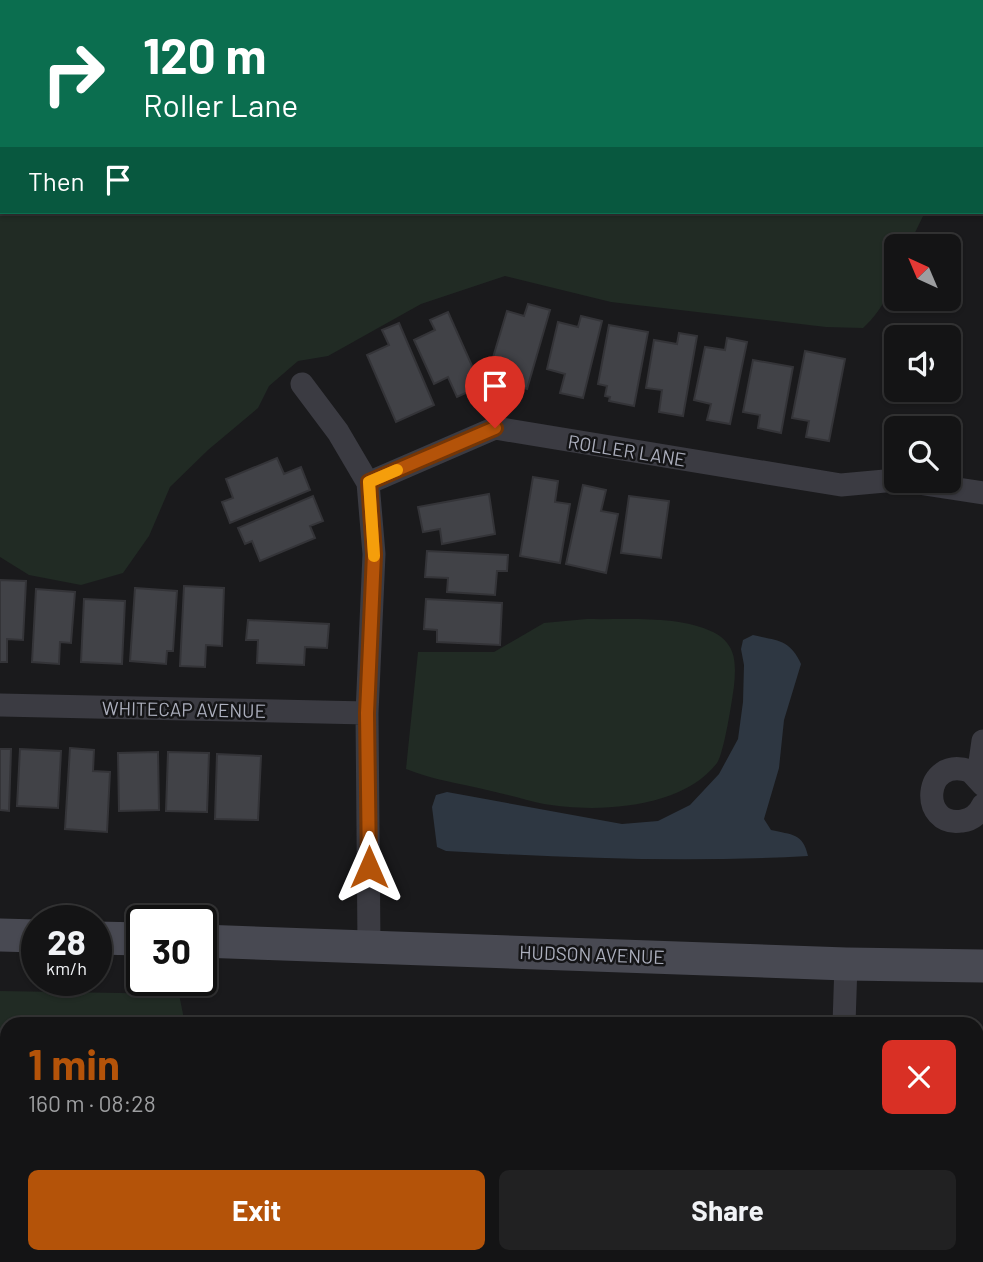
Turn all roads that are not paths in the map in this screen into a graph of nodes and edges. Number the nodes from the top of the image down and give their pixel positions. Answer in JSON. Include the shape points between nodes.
{"nodes":[{"id":1,"x":302,"y":384,"type":"dead end"},
{"id":2,"x":884,"y":481,"type":"edge"},
{"id":3,"x":369,"y":482,"type":"junction"},
{"id":4,"x":961,"y":490,"type":"edge"},
{"id":5,"x":983,"y":494,"type":"edge"},
{"id":6,"x":0,"y":705,"type":"edge"},
{"id":7,"x":367,"y":713,"type":"junction"},
{"id":8,"x":983,"y":741,"type":"edge"},
{"id":9,"x":980,"y":780,"type":"edge"},
{"id":10,"x":983,"y":804,"type":"edge"},
{"id":11,"x":0,"y":935,"type":"edge"},
{"id":12,"x":21,"y":936,"type":"edge"},
{"id":13,"x":217,"y":940,"type":"edge"},
{"id":14,"x":369,"y":945,"type":"junction"},
{"id":15,"x":846,"y":964,"type":"junction"},
{"id":16,"x":983,"y":966,"type":"edge"},
{"id":17,"x":844,"y":1017,"type":"edge"}],
"edges":[{"from":1,"to":3,"type":"street"},
{"from":2,"to":3,"type":"street","name":"ROLLER LANE","via":[[841,485],[495,428]]},
{"from":3,"to":7,"type":"street","via":[[374,554]]},
{"from":4,"to":5,"type":"street"},
{"from":6,"to":7,"type":"street","name":"WHITECAP AVENUE"},
{"from":7,"to":14,"type":"street"},
{"from":8,"to":9,"type":"street"},
{"from":9,"to":10,"type":"street","via":[[962,768],[944,772],[933,785],[932,803],[942,817],[958,822],[975,816]]},
{"from":11,"to":12,"type":"street"},
{"from":13,"to":14,"type":"street","name":"HUDSON AVENUE"},
{"from":14,"to":15,"type":"street","name":"HUDSON AVENUE"},
{"from":15,"to":16,"type":"street","name":"HUDSON AVENUE"},
{"from":15,"to":17,"type":"street"}]}
